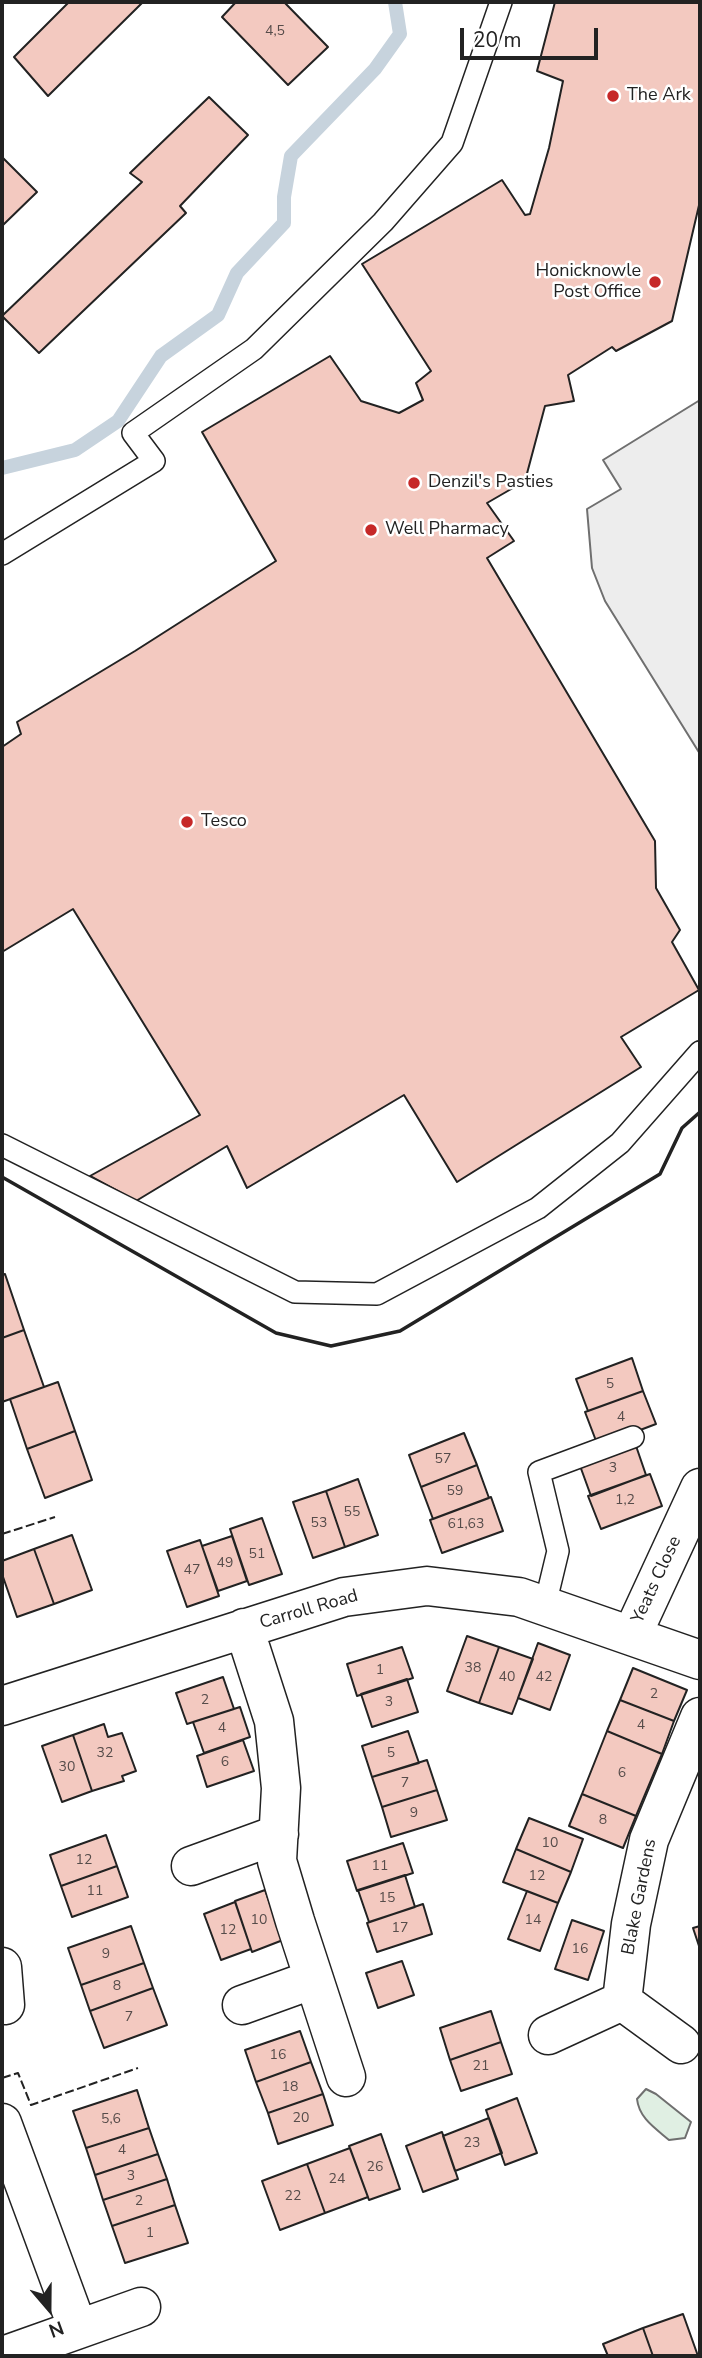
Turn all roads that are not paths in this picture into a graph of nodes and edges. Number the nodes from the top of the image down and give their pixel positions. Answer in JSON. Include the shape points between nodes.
{"nodes":[{"id":1,"x":501,"y":2,"type":"edge"},
{"id":2,"x":2,"y":554,"type":"edge"},
{"id":3,"x":700,"y":1052,"type":"edge"},
{"id":4,"x":2,"y":1145,"type":"edge"},
{"id":5,"x":633,"y":1437,"type":"dead end"},
{"id":6,"x":700,"y":1488,"type":"edge"},
{"id":7,"x":545,"y":1605,"type":"junction"},
{"id":8,"x":244,"y":1628,"type":"junction"},
{"id":9,"x":632,"y":1635,"type":"junction"},
{"id":10,"x":700,"y":1660,"type":"edge"},
{"id":11,"x":2,"y":1706,"type":"edge"},
{"id":12,"x":700,"y":1717,"type":"edge"},
{"id":13,"x":279,"y":1834,"type":"junction"},
{"id":14,"x":191,"y":1866,"type":"dead end"},
{"id":15,"x":2,"y":1967,"type":"edge"},
{"id":16,"x":314,"y":1979,"type":"junction"},
{"id":17,"x":622,"y":2001,"type":"junction"},
{"id":18,"x":5,"y":2005,"type":"dead end"},
{"id":19,"x":242,"y":2005,"type":"dead end"},
{"id":20,"x":548,"y":2035,"type":"dead end"},
{"id":21,"x":681,"y":2044,"type":"dead end"},
{"id":22,"x":346,"y":2077,"type":"dead end"},
{"id":23,"x":2,"y":2123,"type":"edge"},
{"id":24,"x":141,"y":2307,"type":"dead end"},
{"id":25,"x":78,"y":2329,"type":"junction"},
{"id":26,"x":3,"y":2356,"type":"edge"}],
"edges":[{"from":1,"to":2,"type":"lane","via":[[452,143],[383,222],[254,349],[133,432],[154,461]]},
{"from":3,"to":4,"type":"lane","via":[[620,1143],[538,1208],[377,1294],[295,1293]]},
{"from":5,"to":7,"type":"lane","via":[[539,1472],[558,1551]]},
{"from":6,"to":9,"type":"street","name":"Yeats Close"},
{"from":7,"to":8,"type":"street","name":"Carroll Road","via":[[519,1597],[427,1586],[344,1597]]},
{"from":7,"to":9,"type":"street","name":"Carroll Road"},
{"from":8,"to":11,"type":"street","name":"Carroll Road"},
{"from":8,"to":13,"type":"street","via":[[274,1721],[281,1788]]},
{"from":9,"to":10,"type":"street","name":"Carroll Road"},
{"from":12,"to":17,"type":"street","name":"Blake Gardens","via":[[649,1840],[631,1924]]},
{"from":13,"to":14,"type":"street"},
{"from":13,"to":16,"type":"street","via":[[277,1861]]},
{"from":15,"to":18,"type":"street"},
{"from":16,"to":19,"type":"street"},
{"from":16,"to":22,"type":"street"},
{"from":17,"to":20,"type":"street"},
{"from":17,"to":21,"type":"street"},
{"from":23,"to":25,"type":"street"},
{"from":24,"to":25,"type":"street"},
{"from":25,"to":26,"type":"street"}]}
